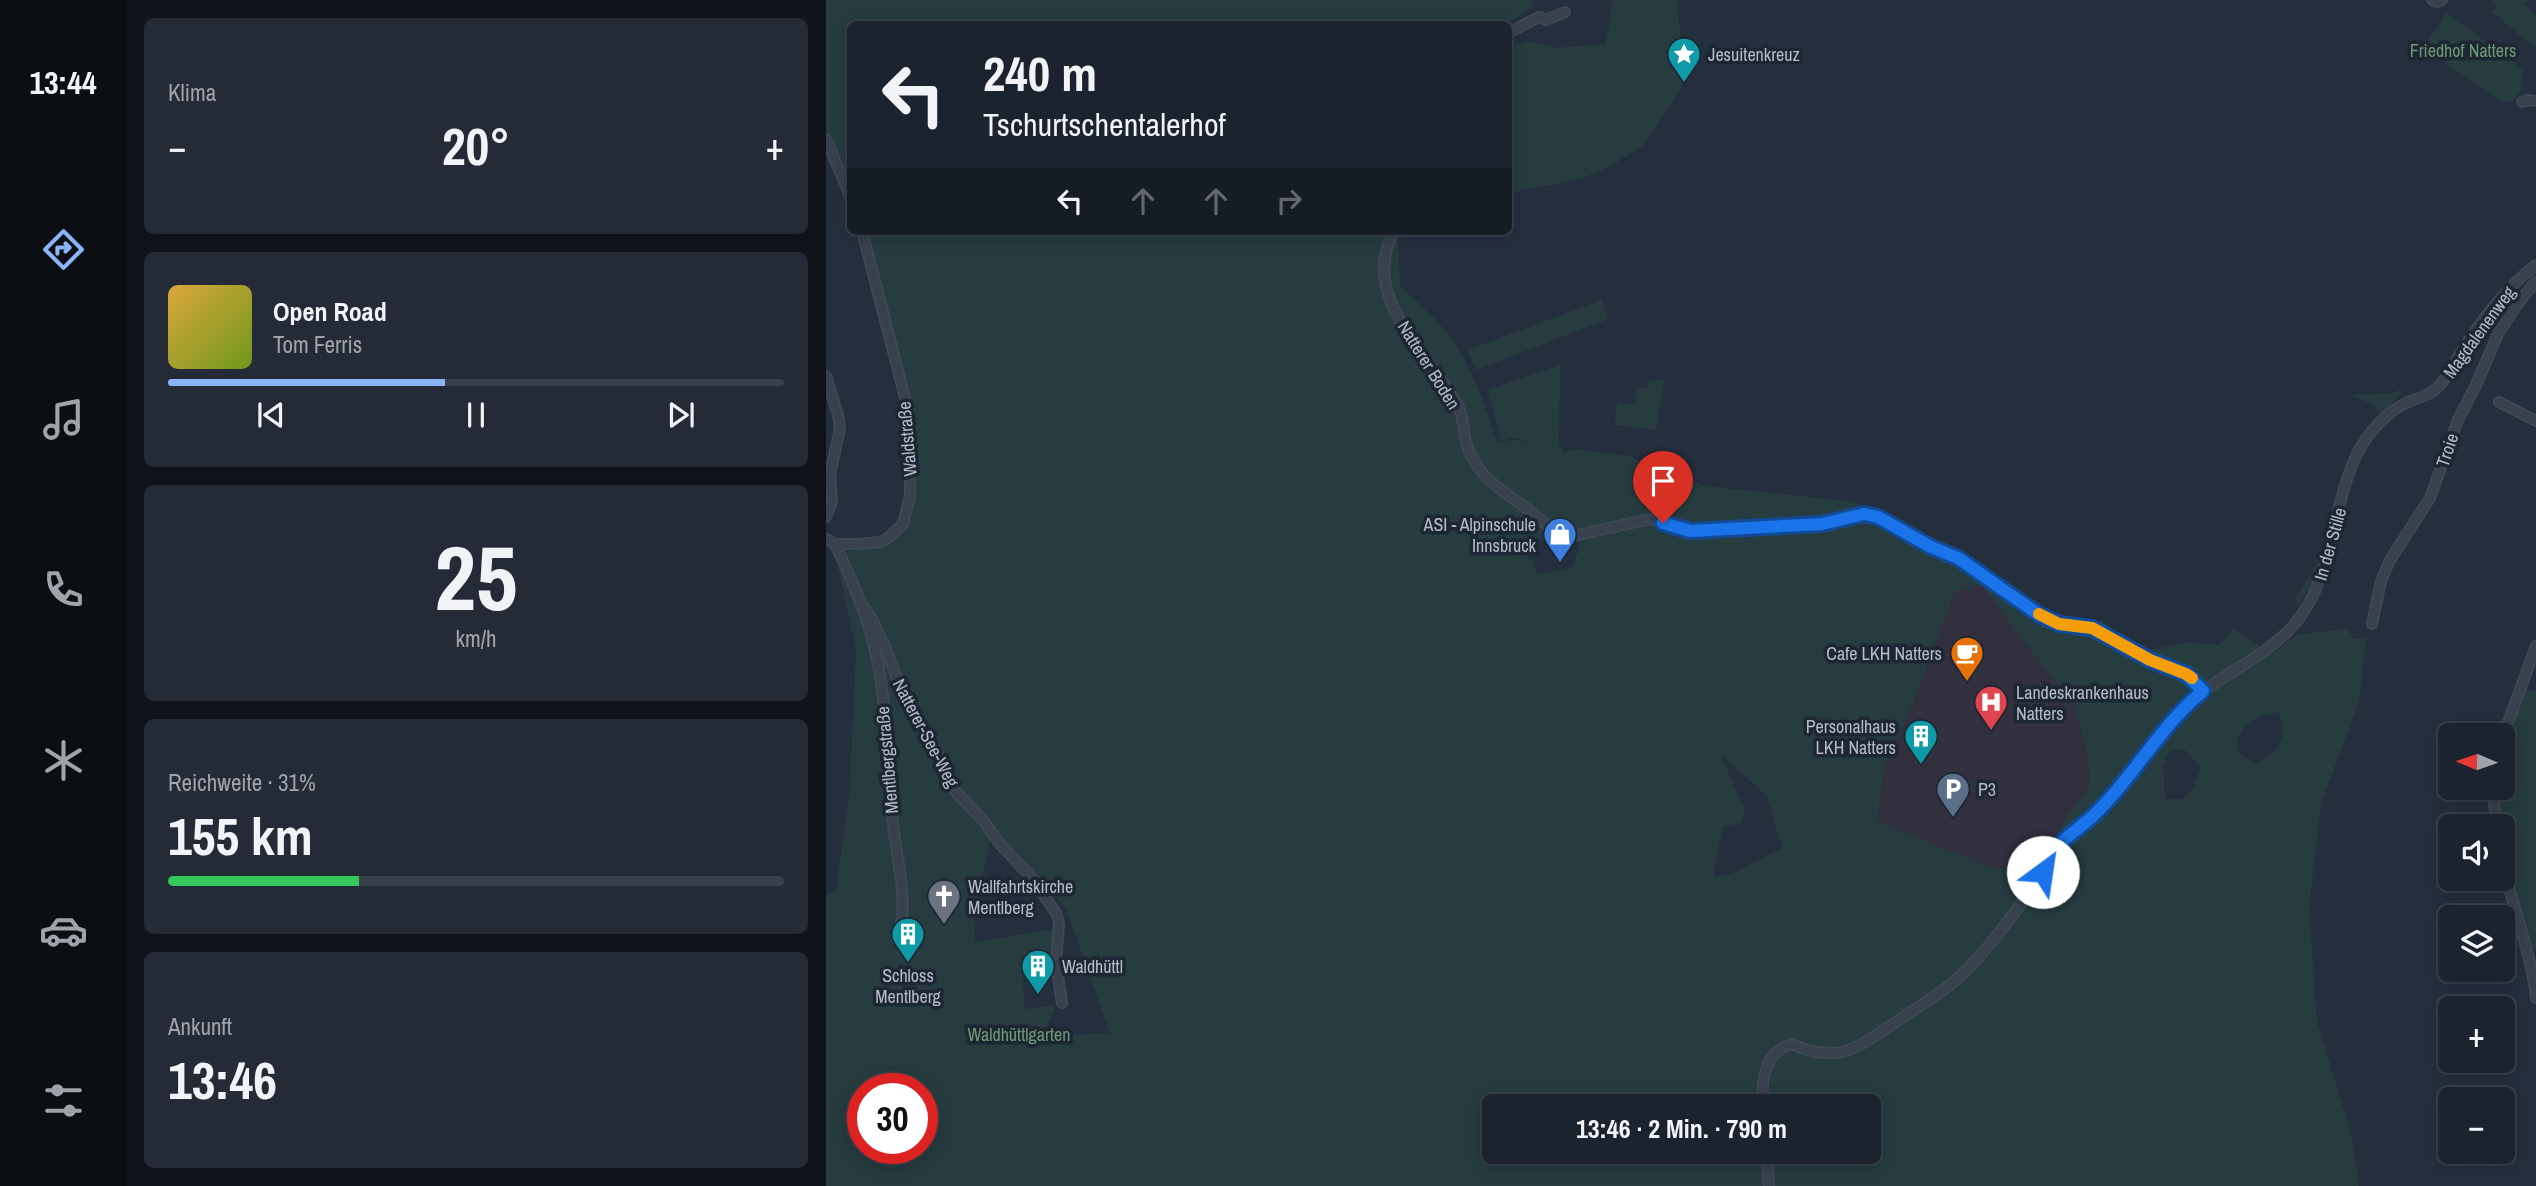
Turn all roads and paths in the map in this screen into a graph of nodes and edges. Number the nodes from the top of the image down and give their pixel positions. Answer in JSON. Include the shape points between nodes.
{"nodes":[{"id":1,"x":2432,"y":0,"type":"edge"},
{"id":2,"x":2442,"y":0,"type":"edge"},
{"id":3,"x":1565,"y":12,"type":"dead end"},
{"id":4,"x":1512,"y":31,"type":"edge"},
{"id":5,"x":2536,"y":101,"type":"edge"},
{"id":6,"x":2522,"y":102,"type":"dead end"},
{"id":7,"x":826,"y":139,"type":"edge"},
{"id":8,"x":847,"y":190,"type":"edge"},
{"id":9,"x":863,"y":235,"type":"edge"},
{"id":10,"x":1392,"y":235,"type":"edge"},
{"id":11,"x":2536,"y":265,"type":"edge"},
{"id":12,"x":2536,"y":281,"type":"edge"},
{"id":13,"x":826,"y":376,"type":"edge"},
{"id":14,"x":2499,"y":402,"type":"dead end"},
{"id":15,"x":2386,"y":418,"type":"joint"},
{"id":16,"x":2536,"y":421,"type":"edge"},
{"id":17,"x":826,"y":517,"type":"edge"},
{"id":18,"x":826,"y":539,"type":"edge"},
{"id":19,"x":835,"y":544,"type":"junction"},
{"id":20,"x":860,"y":603,"type":"junction"},
{"id":21,"x":2372,"y":624,"type":"dead end"},
{"id":22,"x":2536,"y":646,"type":"edge"},
{"id":23,"x":2203,"y":691,"type":"junction"},
{"id":24,"x":2508,"y":723,"type":"edge"},
{"id":25,"x":2509,"y":891,"type":"edge"},
{"id":26,"x":897,"y":940,"type":"dead end"},
{"id":27,"x":2536,"y":998,"type":"edge"},
{"id":28,"x":1062,"y":1003,"type":"dead end"},
{"id":29,"x":1763,"y":1094,"type":"edge"},
{"id":30,"x":1768,"y":1164,"type":"edge"},
{"id":31,"x":1769,"y":1186,"type":"edge"}],
"edges":[{"from":1,"to":2,"type":"street"},
{"from":3,"to":4,"type":"street","via":[[1546,20],[1539,17]]},
{"from":5,"to":6,"type":"street"},
{"from":7,"to":8,"type":"street"},
{"from":9,"to":19,"type":"street","name":"Waldstraße","via":[[909,412],[911,496],[902,524],[888,538],[870,544]]},
{"from":10,"to":23,"type":"street","name":"Natterer Boden","via":[[1383,270],[1387,291],[1400,319],[1459,408],[1472,458],[1500,489],[1564,538],[1650,519],[1690,531],[1822,524],[1864,514],[1878,517],[1958,558],[2038,614],[2059,624],[2092,628],[2186,674]]},
{"from":11,"to":15,"type":"street","name":"Magdalenenweg","via":[[2500,299],[2439,386]]},
{"from":12,"to":21,"type":"street","name":"Troie","via":[[2498,334],[2458,420],[2430,498],[2389,560]]},
{"from":13,"to":17,"type":"street","via":[[840,433]]},
{"from":14,"to":16,"type":"street"},
{"from":15,"to":23,"type":"street","name":"In der Stille","via":[[2366,440],[2354,463],[2326,564],[2307,607],[2274,643]]},
{"from":18,"to":19,"type":"street","name":"Waldstraße"},
{"from":19,"to":20,"type":"street","name":"Mentlbergstraße"},
{"from":20,"to":26,"type":"street","name":"Mentlbergstraße","via":[[880,675],[903,908]]},
{"from":20,"to":28,"type":"street","name":"Natterer-See-Weg","via":[[871,617],[907,704],[954,790],[1032,878],[1056,913]]},
{"from":22,"to":24,"type":"street"},
{"from":23,"to":29,"type":"street","name":"In der Stille","via":[[2176,715],[2104,805],[2045,862],[2043,872],[1992,943],[1954,981],[1860,1046],[1822,1054],[1792,1044],[1766,1067]]},
{"from":25,"to":27,"type":"street"},
{"from":30,"to":31,"type":"street"}]}
